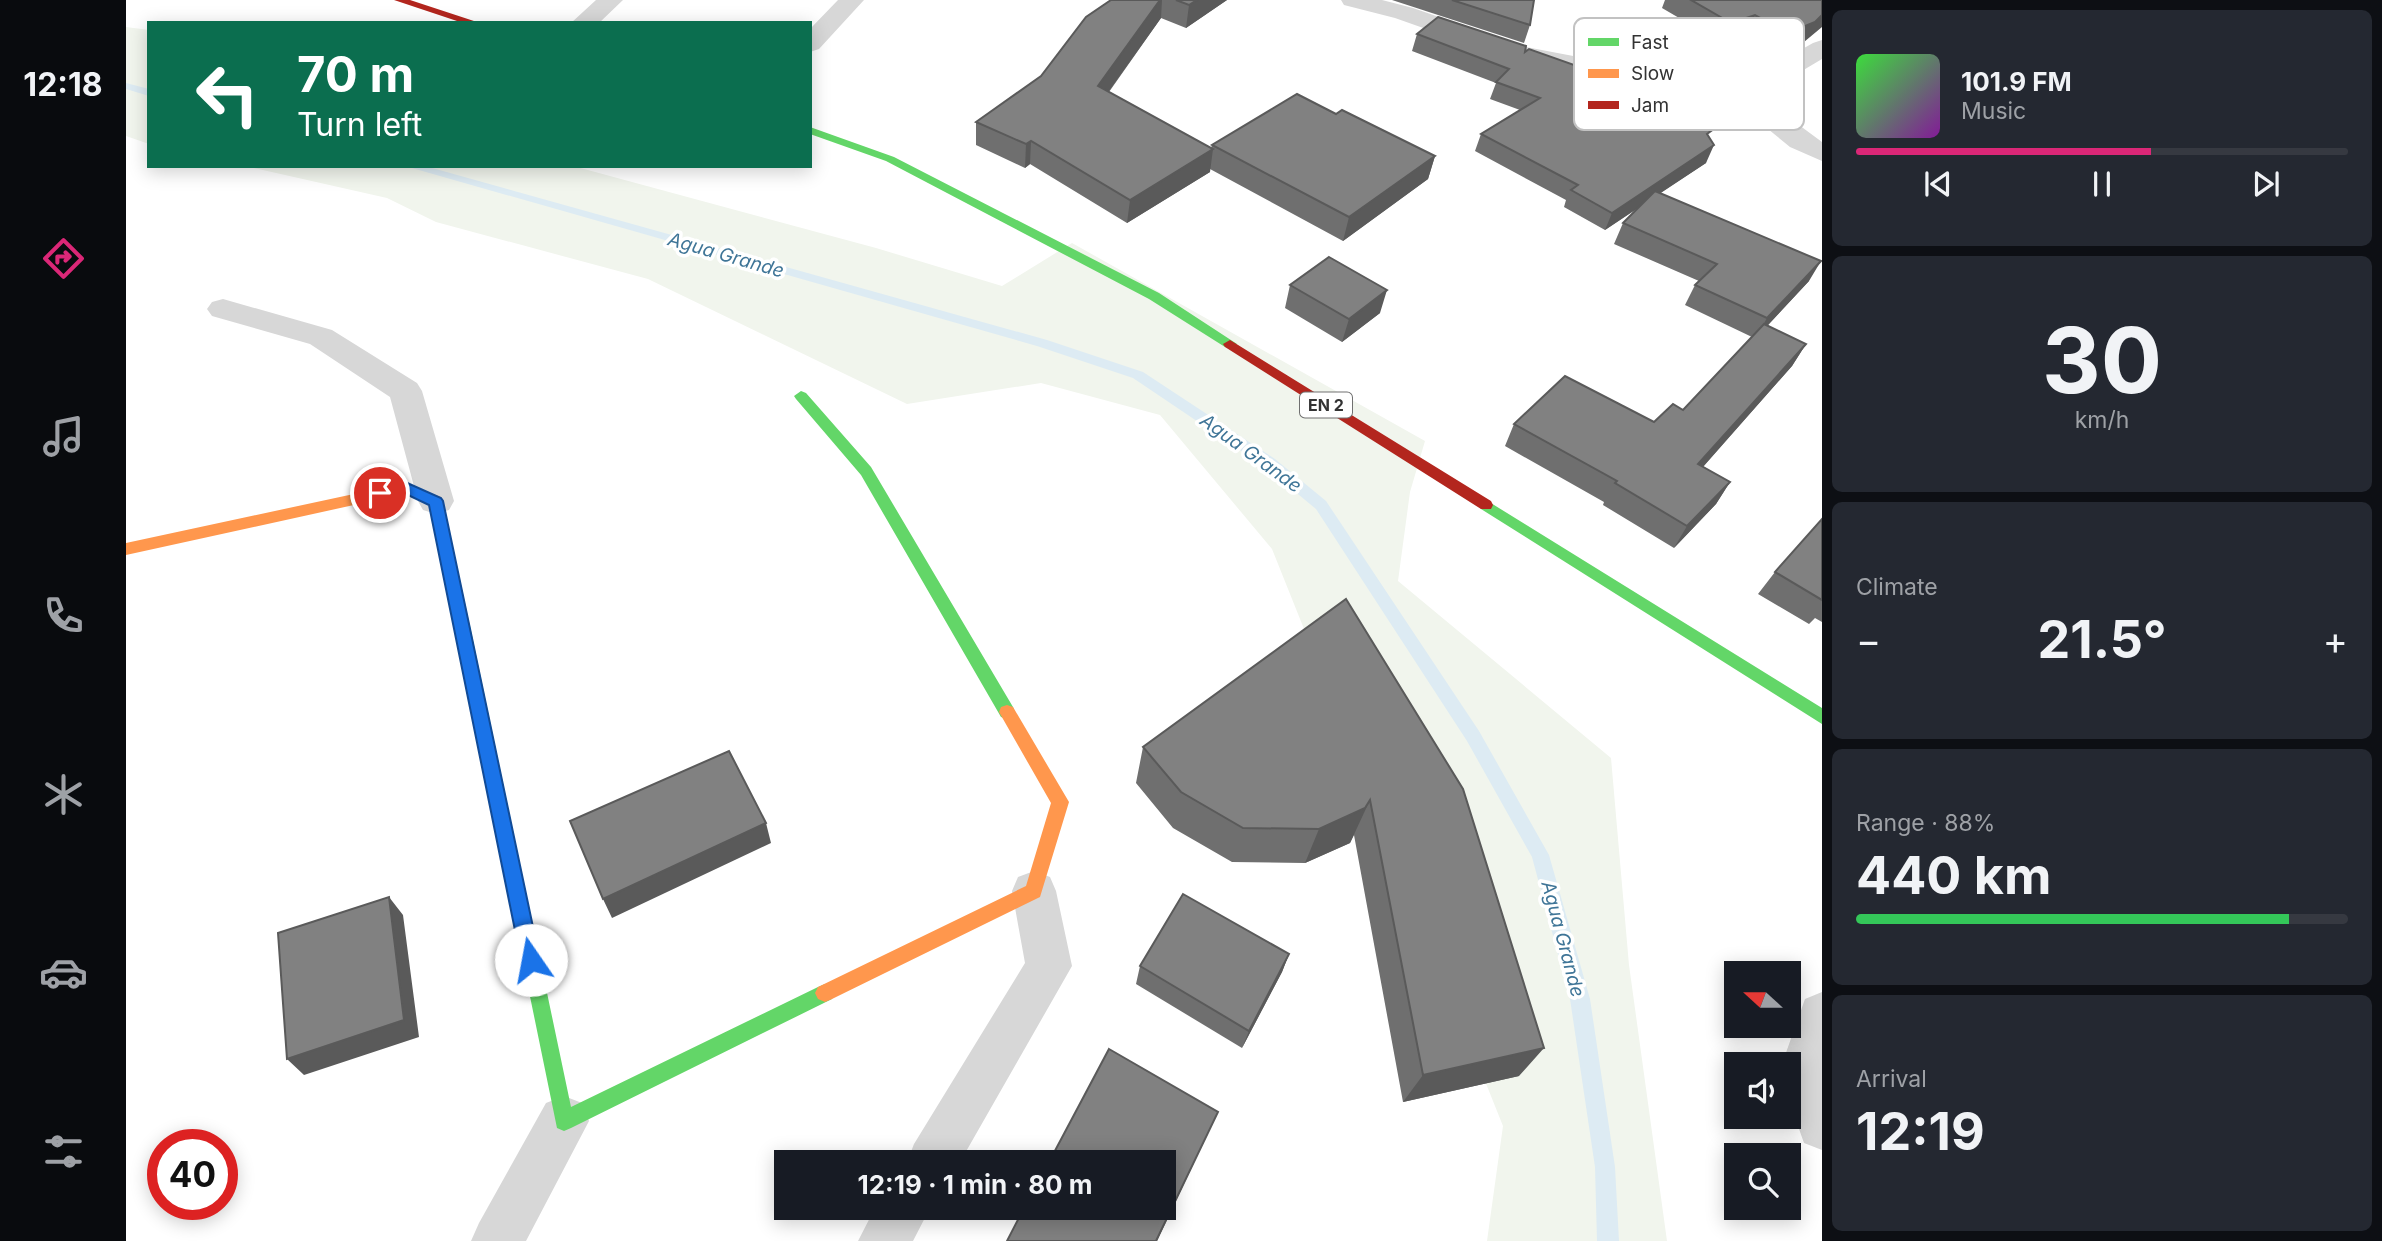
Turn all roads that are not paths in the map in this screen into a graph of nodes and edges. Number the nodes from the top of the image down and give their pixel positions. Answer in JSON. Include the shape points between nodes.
{"nodes":[{"id":1,"x":399,"y":0,"type":"edge"},
{"id":2,"x":611,"y":0,"type":"edge"},
{"id":3,"x":852,"y":0,"type":"edge"},
{"id":4,"x":1353,"y":0,"type":"edge"},
{"id":5,"x":468,"y":21,"type":"edge"},
{"id":6,"x":585,"y":21,"type":"edge"},
{"id":7,"x":812,"y":42,"type":"edge"},
{"id":8,"x":1822,"y":48,"type":"edge"},
{"id":9,"x":1804,"y":58,"type":"edge"},
{"id":10,"x":1574,"y":64,"type":"edge"},
{"id":11,"x":1787,"y":130,"type":"edge"},
{"id":12,"x":812,"y":131,"type":"edge"},
{"id":13,"x":1822,"y":153,"type":"edge"},
{"id":14,"x":223,"y":309,"type":"dead end"},
{"id":15,"x":801,"y":396,"type":"dead end"},
{"id":16,"x":436,"y":501,"type":"junction"},
{"id":17,"x":126,"y":549,"type":"edge"},
{"id":18,"x":1822,"y":717,"type":"edge"},
{"id":19,"x":1034,"y":891,"type":"junction"},
{"id":20,"x":1822,"y":1015,"type":"edge"},
{"id":21,"x":564,"y":1121,"type":"junction"},
{"id":22,"x":1822,"y":1125,"type":"edge"},
{"id":23,"x":939,"y":1150,"type":"edge"},
{"id":24,"x":897,"y":1220,"type":"edge"},
{"id":25,"x":497,"y":1241,"type":"edge"},
{"id":26,"x":884,"y":1241,"type":"edge"}],
"edges":[{"from":1,"to":5,"type":"street"},
{"from":2,"to":6,"type":"street"},
{"from":3,"to":7,"type":"street"},
{"from":4,"to":10,"type":"street","via":[[1520,54]]},
{"from":8,"to":9,"type":"street"},
{"from":11,"to":13,"type":"street"},
{"from":12,"to":18,"type":"street","number":"EN 2","via":[[890,159],[1154,296]]},
{"from":14,"to":16,"type":"street","via":[[321,337],[405,391]]},
{"from":15,"to":19,"type":"street","via":[[866,471],[1060,802]]},
{"from":16,"to":17,"type":"street","via":[[405,488]]},
{"from":16,"to":21,"type":"street"},
{"from":19,"to":21,"type":"street"},
{"from":19,"to":23,"type":"street","via":[[1049,966]]},
{"from":20,"to":22,"type":"street","via":[[1804,1071]]},
{"from":21,"to":25,"type":"street"},
{"from":24,"to":26,"type":"street"}]}
